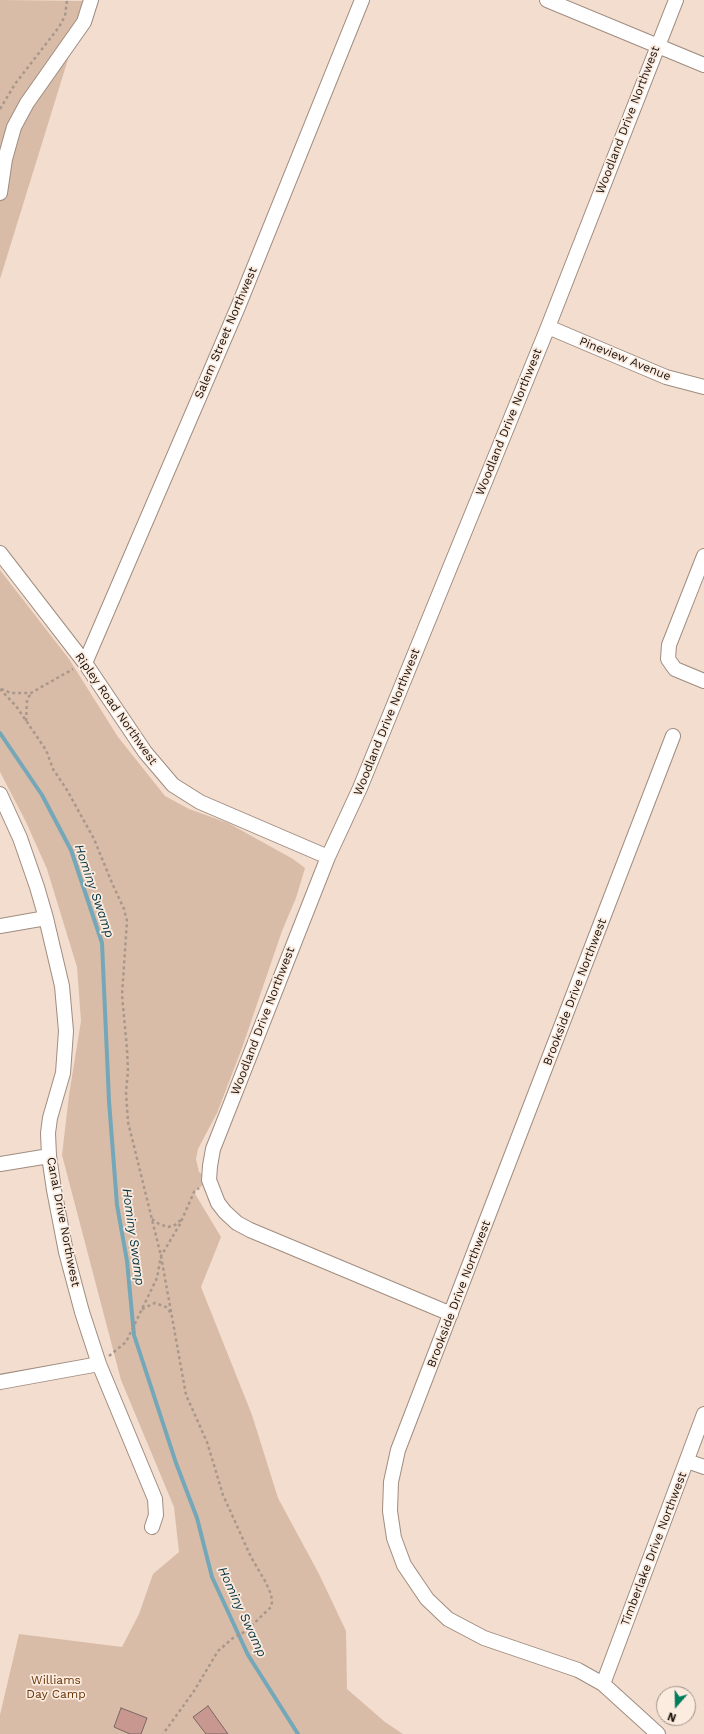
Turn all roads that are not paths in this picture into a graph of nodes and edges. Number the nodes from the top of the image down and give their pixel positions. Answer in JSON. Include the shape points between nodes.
{"nodes":[{"id":1,"x":91,"y":0,"type":"edge"},
{"id":2,"x":362,"y":0,"type":"edge"},
{"id":3,"x":547,"y":0,"type":"edge"},
{"id":4,"x":676,"y":0,"type":"edge"},
{"id":5,"x":658,"y":45,"type":"junction"},
{"id":6,"x":704,"y":64,"type":"edge"},
{"id":7,"x":0,"y":193,"type":"edge"},
{"id":8,"x":548,"y":327,"type":"junction"},
{"id":9,"x":704,"y":387,"type":"edge"},
{"id":10,"x":0,"y":553,"type":"edge"},
{"id":11,"x":704,"y":556,"type":"edge"},
{"id":12,"x":85,"y":663,"type":"junction"},
{"id":13,"x":704,"y":681,"type":"edge"},
{"id":14,"x":673,"y":736,"type":"dead end"},
{"id":15,"x":0,"y":794,"type":"edge"},
{"id":16,"x":328,"y":857,"type":"junction"},
{"id":17,"x":46,"y":918,"type":"junction"},
{"id":18,"x":0,"y":926,"type":"edge"},
{"id":19,"x":49,"y":1156,"type":"junction"},
{"id":20,"x":0,"y":1164,"type":"edge"},
{"id":21,"x":451,"y":1314,"type":"junction"},
{"id":22,"x":99,"y":1364,"type":"junction"},
{"id":23,"x":0,"y":1382,"type":"edge"},
{"id":24,"x":704,"y":1414,"type":"edge"},
{"id":25,"x":688,"y":1461,"type":"junction"},
{"id":26,"x":704,"y":1467,"type":"edge"},
{"id":27,"x":152,"y":1527,"type":"dead end"},
{"id":28,"x":603,"y":1684,"type":"junction"},
{"id":29,"x":658,"y":1734,"type":"edge"}],
"edges":[{"from":1,"to":7,"type":"street","via":[[84,22],[27,103],[14,127],[5,159]]},
{"from":2,"to":12,"type":"street","name":"Salem Street Northwest","via":[[238,307]]},
{"from":3,"to":5,"type":"street"},
{"from":4,"to":5,"type":"street","name":"Woodland Drive Northwest"},
{"from":5,"to":6,"type":"street"},
{"from":5,"to":8,"type":"street","name":"Woodland Drive Northwest"},
{"from":8,"to":9,"type":"street","name":"Pineview Avenue","via":[[666,377]]},
{"from":8,"to":16,"type":"street","name":"Woodland Drive Northwest","via":[[360,788]]},
{"from":10,"to":12,"type":"street","name":"Ripley Road Northwest"},
{"from":11,"to":13,"type":"street","via":[[669,645],[668,659],[675,669]]},
{"from":12,"to":16,"type":"street","name":"Ripley Road Northwest","via":[[145,752],[173,785],[200,802]]},
{"from":14,"to":21,"type":"street","name":"Brookside Drive Northwest"},
{"from":15,"to":17,"type":"street","name":"Canal Drive Northwest","via":[[20,838]]},
{"from":16,"to":21,"type":"street","name":"Woodland Drive Northwest","via":[[213,1149],[209,1180],[218,1203],[237,1223]]},
{"from":17,"to":18,"type":"street"},
{"from":17,"to":19,"type":"street","name":"Canal Drive Northwest","via":[[62,986],[66,1031],[63,1073],[48,1126]]},
{"from":19,"to":20,"type":"street"},
{"from":19,"to":22,"type":"street","name":"Canal Drive Northwest","via":[[66,1252]]},
{"from":21,"to":28,"type":"street","name":"Brookside Drive Northwest","via":[[398,1450],[391,1482],[390,1511],[394,1538],[404,1565],[427,1599],[448,1619],[484,1638],[578,1670]]},
{"from":22,"to":23,"type":"street"},
{"from":22,"to":27,"type":"street","name":"Canal Drive Northwest","via":[[155,1499],[156,1515]]},
{"from":24,"to":25,"type":"street","name":"Timberlake Drive Northwest"},
{"from":25,"to":26,"type":"street"},
{"from":25,"to":28,"type":"street","name":"Timberlake Drive Northwest"},
{"from":28,"to":29,"type":"street","name":"Brookside Drive Northwest"}]}
